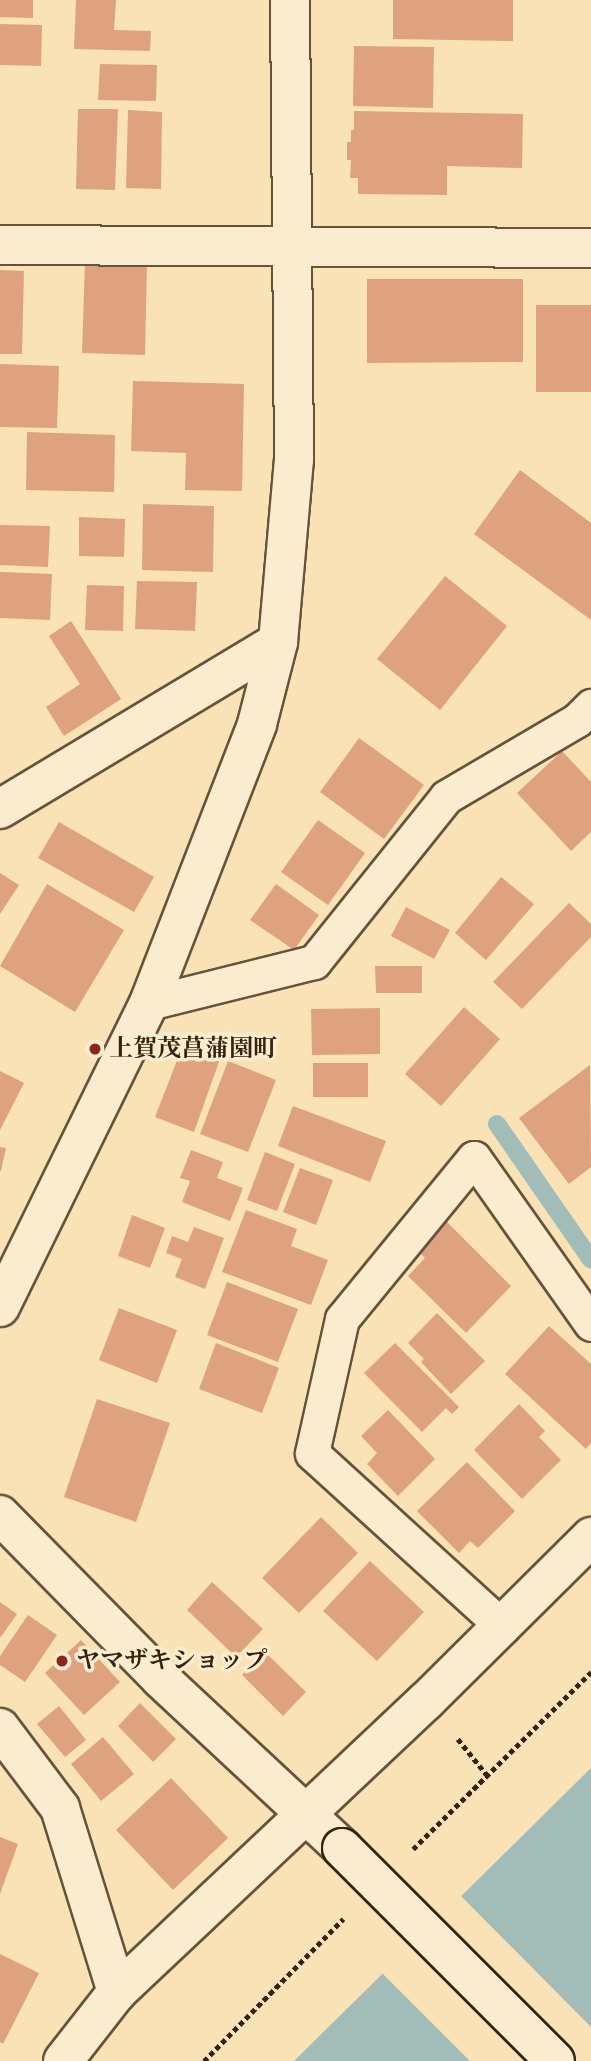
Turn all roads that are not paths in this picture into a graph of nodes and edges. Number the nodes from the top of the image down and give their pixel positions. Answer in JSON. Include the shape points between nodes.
{"nodes":[{"id":1,"x":290,"y":0,"type":"edge"},
{"id":2,"x":0,"y":245,"type":"edge"},
{"id":3,"x":291,"y":245,"type":"junction"},
{"id":4,"x":591,"y":248,"type":"edge"},
{"id":5,"x":278,"y":642,"type":"junction"},
{"id":6,"x":591,"y":706,"type":"edge"},
{"id":7,"x":0,"y":809,"type":"edge"},
{"id":8,"x":149,"y":1003,"type":"junction"},
{"id":9,"x":0,"y":1307,"type":"edge"},
{"id":10,"x":591,"y":1324,"type":"edge"},
{"id":11,"x":0,"y":1515,"type":"edge"},
{"id":12,"x":591,"y":1537,"type":"edge"},
{"id":13,"x":503,"y":1627,"type":"junction"},
{"id":14,"x":0,"y":1728,"type":"edge"},
{"id":15,"x":308,"y":1813,"type":"junction"},
{"id":16,"x":117,"y":1992,"type":"junction"},
{"id":17,"x":63,"y":2061,"type":"edge"},
{"id":18,"x":555,"y":2061,"type":"edge"}],
"edges":[{"from":1,"to":3,"type":"street"},
{"from":2,"to":3,"type":"street"},
{"from":3,"to":4,"type":"street"},
{"from":3,"to":5,"type":"street","via":[[294,460]]},
{"from":5,"to":7,"type":"street"},
{"from":5,"to":8,"type":"street","via":[[257,724]]},
{"from":6,"to":8,"type":"lane","via":[[577,720],[446,797],[314,962]]},
{"from":8,"to":9,"type":"street"},
{"from":10,"to":13,"type":"lane","via":[[474,1158],[342,1319],[312,1453]]},
{"from":11,"to":15,"type":"street","via":[[161,1679]]},
{"from":12,"to":13,"type":"street"},
{"from":13,"to":15,"type":"street"},
{"from":14,"to":16,"type":"street","via":[[60,1808]]},
{"from":15,"to":16,"type":"street"},
{"from":15,"to":18,"type":"street","bridge":true},
{"from":16,"to":17,"type":"street"}]}
